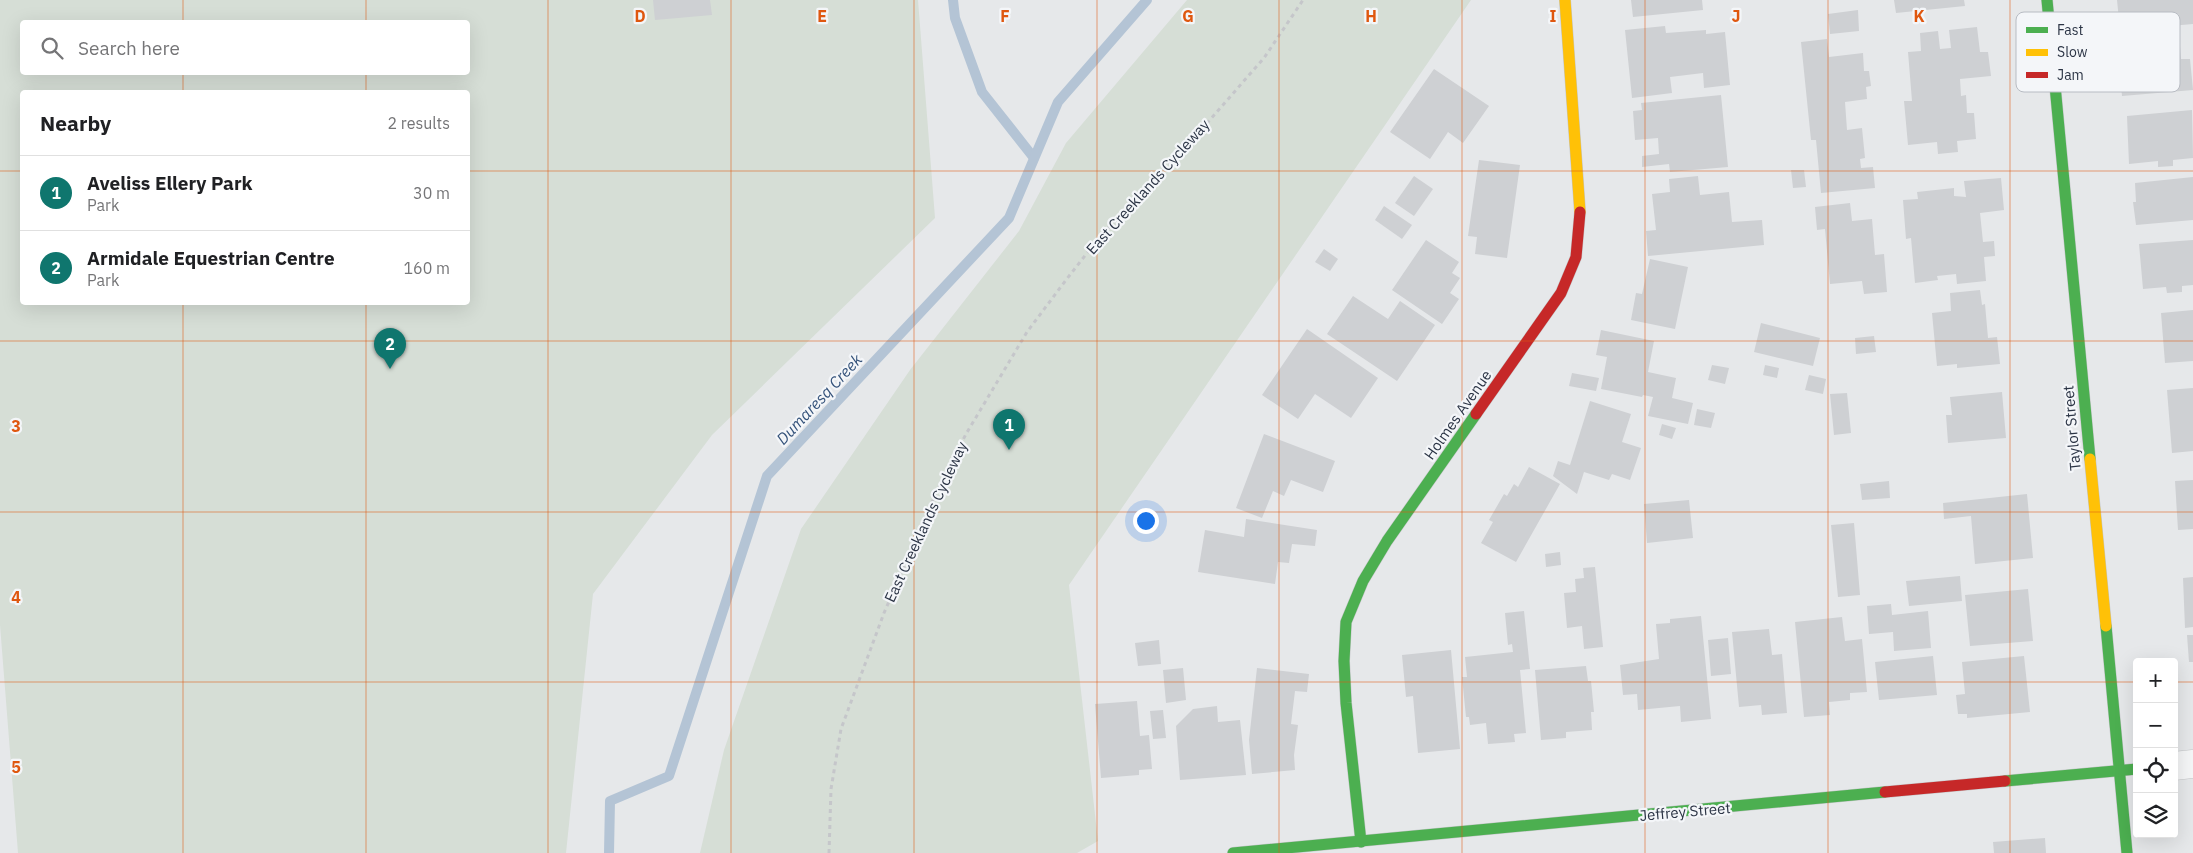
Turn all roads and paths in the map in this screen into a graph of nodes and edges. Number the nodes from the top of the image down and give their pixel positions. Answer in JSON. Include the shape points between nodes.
{"nodes":[{"id":1,"x":1303,"y":0,"type":"edge"},
{"id":2,"x":1565,"y":0,"type":"edge"},
{"id":3,"x":2056,"y":92,"type":"edge"},
{"id":4,"x":2193,"y":764,"type":"edge"},
{"id":5,"x":2178,"y":766,"type":"edge"},
{"id":6,"x":2133,"y":769,"type":"edge"},
{"id":7,"x":2119,"y":770,"type":"junction"},
{"id":8,"x":1361,"y":842,"type":"junction"},
{"id":9,"x":829,"y":853,"type":"edge"},
{"id":10,"x":1233,"y":853,"type":"edge"},
{"id":11,"x":2127,"y":853,"type":"edge"}],
"edges":[{"from":1,"to":9,"type":"path","name":"East Creeklands Cycleway","via":[[1264,58],[1098,239],[1066,280],[1028,332],[966,434],[936,493],[888,604],[841,729],[831,789]]},
{"from":2,"to":8,"type":"street","name":"Holmes Avenue","via":[[1580,215],[1576,257],[1556,301],[1387,541],[1363,581],[1346,622],[1346,703]]},
{"from":3,"to":7,"type":"street","name":"Taylor Street"},
{"from":4,"to":5,"type":"street"},
{"from":6,"to":7,"type":"street","name":"Jeffrey Street"},
{"from":7,"to":8,"type":"street","name":"Jeffrey Street"},
{"from":7,"to":11,"type":"street","name":"Taylor Street"},
{"from":8,"to":10,"type":"street","name":"Jeffrey Street"}]}
